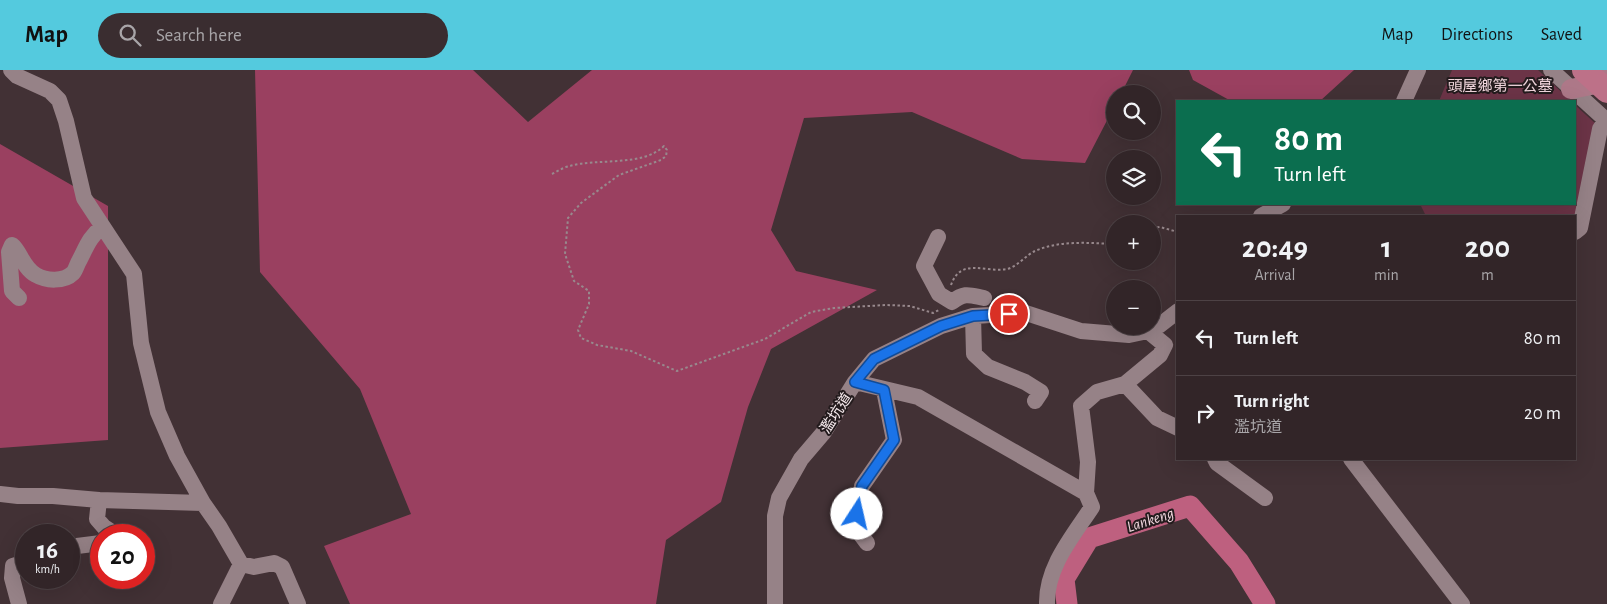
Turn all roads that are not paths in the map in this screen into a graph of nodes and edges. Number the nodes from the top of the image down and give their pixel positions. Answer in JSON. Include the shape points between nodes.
{"nodes":[{"id":1,"x":1418,"y":70,"type":"edge"},
{"id":2,"x":1551,"y":70,"type":"edge"},
{"id":3,"x":14,"y":73,"type":"edge"},
{"id":4,"x":0,"y":74,"type":"edge"},
{"id":5,"x":1607,"y":78,"type":"edge"},
{"id":6,"x":1578,"y":80,"type":"edge"},
{"id":7,"x":1607,"y":91,"type":"edge"},
{"id":8,"x":1404,"y":100,"type":"edge"},
{"id":9,"x":1607,"y":121,"type":"edge"},
{"id":10,"x":1281,"y":205,"type":"edge"},
{"id":11,"x":1263,"y":215,"type":"edge"},
{"id":12,"x":102,"y":227,"type":"junction"},
{"id":13,"x":1576,"y":231,"type":"edge"},
{"id":14,"x":938,"y":236,"type":"dead end"},
{"id":15,"x":19,"y":298,"type":"dead end"},
{"id":16,"x":984,"y":298,"type":"dead end"},
{"id":17,"x":973,"y":316,"type":"junction"},
{"id":18,"x":1175,"y":317,"type":"edge"},
{"id":19,"x":1161,"y":324,"type":"edge"},
{"id":20,"x":1106,"y":333,"type":"edge"},
{"id":21,"x":1153,"y":335,"type":"edge"},
{"id":22,"x":855,"y":382,"type":"junction"},
{"id":23,"x":1125,"y":384,"type":"junction"},
{"id":24,"x":884,"y":390,"type":"junction"},
{"id":25,"x":1035,"y":401,"type":"dead end"},
{"id":26,"x":1176,"y":427,"type":"edge"},
{"id":27,"x":1216,"y":460,"type":"edge"},
{"id":28,"x":1351,"y":460,"type":"edge"},
{"id":29,"x":1086,"y":493,"type":"junction"},
{"id":30,"x":1,"y":495,"type":"edge"},
{"id":31,"x":1266,"y":498,"type":"dead end"},
{"id":32,"x":99,"y":500,"type":"junction"},
{"id":33,"x":203,"y":503,"type":"junction"},
{"id":34,"x":101,"y":524,"type":"edge"},
{"id":35,"x":867,"y":543,"type":"dead end"},
{"id":36,"x":241,"y":564,"type":"junction"},
{"id":37,"x":15,"y":565,"type":"edge"},
{"id":38,"x":19,"y":604,"type":"edge"},
{"id":39,"x":220,"y":604,"type":"edge"},
{"id":40,"x":298,"y":604,"type":"edge"},
{"id":41,"x":775,"y":604,"type":"edge"},
{"id":42,"x":1047,"y":604,"type":"edge"},
{"id":43,"x":1462,"y":604,"type":"edge"}],
"edges":[{"from":1,"to":8,"type":"street"},
{"from":2,"to":6,"type":"street"},
{"from":3,"to":4,"type":"street"},
{"from":3,"to":12,"type":"street","via":[[50,91],[59,100],[84,198]]},
{"from":5,"to":6,"type":"main road","via":[[1596,84]]},
{"from":6,"to":7,"type":"highway"},
{"from":6,"to":9,"type":"street"},
{"from":9,"to":13,"type":"street","via":[[1600,129],[1580,228]]},
{"from":10,"to":11,"type":"street"},
{"from":12,"to":15,"type":"street","via":[[92,235],[73,273],[62,279],[45,279],[35,274],[12,245],[9,252],[12,291]]},
{"from":12,"to":33,"type":"street","via":[[134,274],[141,343],[158,412]]},
{"from":14,"to":16,"type":"street","via":[[924,266],[939,294],[952,302],[967,294]]},
{"from":17,"to":20,"type":"street","name":"濫坑道","via":[[1026,313],[1081,331]]},
{"from":17,"to":22,"type":"street","name":"濫坑道","via":[[941,326],[874,359]]},
{"from":17,"to":25,"type":"street","via":[[974,354],[988,367],[1041,392]]},
{"from":18,"to":19,"type":"street","name":"濫坑道"},
{"from":21,"to":23,"type":"street","via":[[1165,345],[1160,355]]},
{"from":22,"to":24,"type":"street"},
{"from":22,"to":41,"type":"street","name":"濫坑道","via":[[824,432],[801,459],[779,498],[774,516]]},
{"from":23,"to":26,"type":"street","via":[[1157,418]]},
{"from":23,"to":29,"type":"street","via":[[1097,392],[1081,406],[1088,462]]},
{"from":24,"to":29,"type":"street","via":[[918,397]]},
{"from":24,"to":35,"type":"street","via":[[894,440],[862,486],[855,527]]},
{"from":27,"to":31,"type":"street"},
{"from":28,"to":43,"type":"street"},
{"from":29,"to":42,"type":"street","via":[[1092,507],[1050,575]]},
{"from":30,"to":32,"type":"street"},
{"from":32,"to":33,"type":"street"},
{"from":32,"to":34,"type":"street","via":[[97,519]]},
{"from":33,"to":36,"type":"street"},
{"from":36,"to":39,"type":"street"},
{"from":36,"to":40,"type":"street","via":[[282,567]]},
{"from":37,"to":38,"type":"street","via":[[12,578]]}]}
